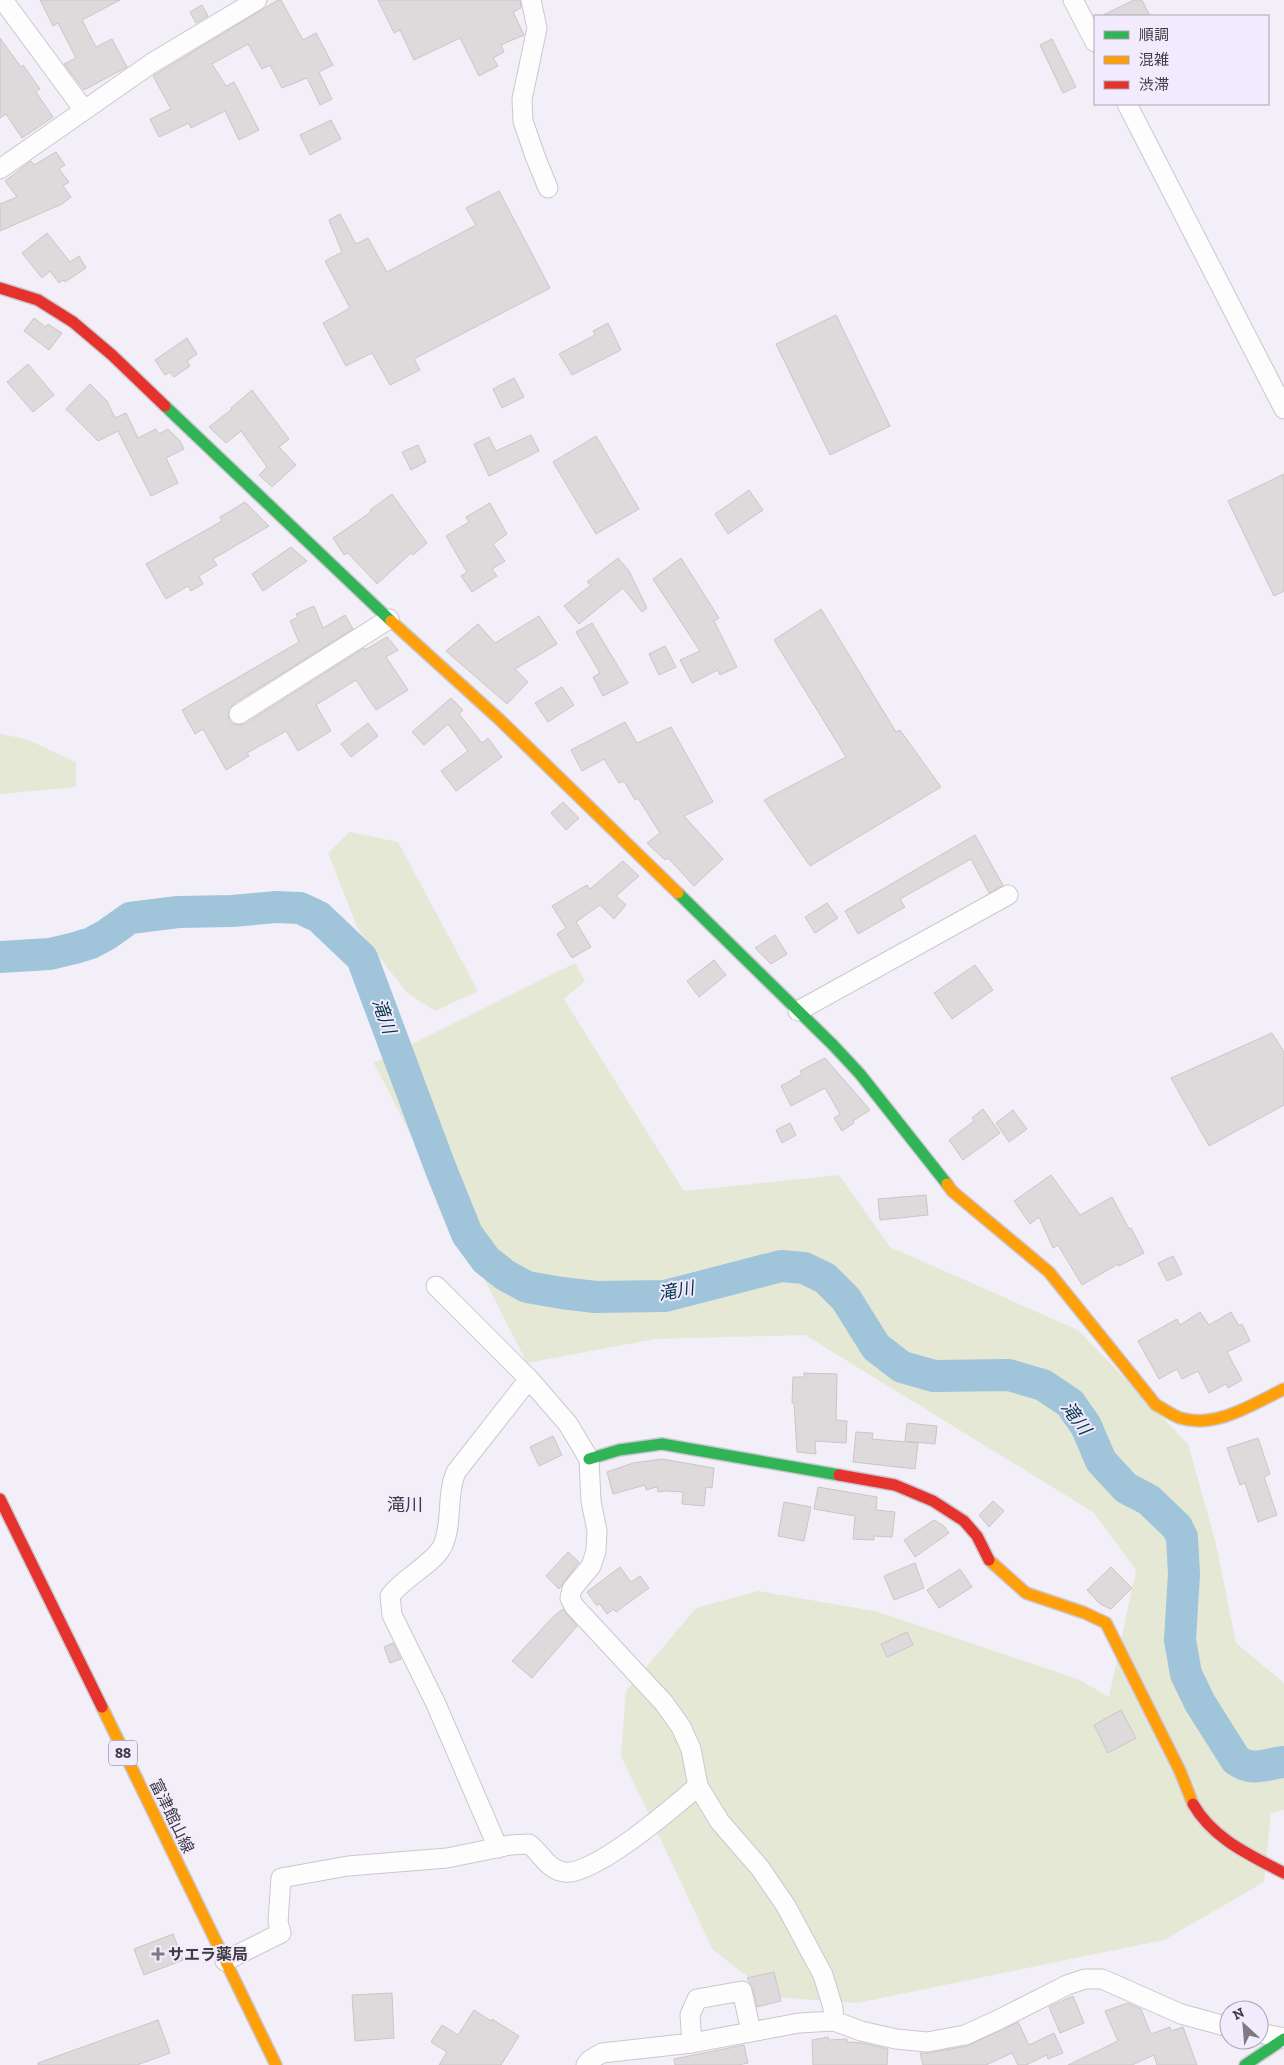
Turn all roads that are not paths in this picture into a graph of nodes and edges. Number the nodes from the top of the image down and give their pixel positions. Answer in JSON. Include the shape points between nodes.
{"nodes":[{"id":1,"x":3,"y":0,"type":"edge"},
{"id":2,"x":257,"y":0,"type":"edge"},
{"id":3,"x":531,"y":0,"type":"edge"},
{"id":4,"x":1073,"y":0,"type":"edge"},
{"id":5,"x":1094,"y":40,"type":"edge"},
{"id":6,"x":1128,"y":105,"type":"edge"},
{"id":7,"x":84,"y":110,"type":"junction"},
{"id":8,"x":0,"y":169,"type":"edge"},
{"id":9,"x":548,"y":188,"type":"dead end"},
{"id":10,"x":0,"y":288,"type":"edge"},
{"id":11,"x":1284,"y":409,"type":"edge"},
{"id":12,"x":389,"y":619,"type":"junction"},
{"id":13,"x":239,"y":714,"type":"dead end"},
{"id":14,"x":1008,"y":895,"type":"dead end"},
{"id":15,"x":798,"y":1011,"type":"junction"},
{"id":16,"x":436,"y":1286,"type":"dead end"},
{"id":17,"x":529,"y":1379,"type":"junction"},
{"id":18,"x":1284,"y":1389,"type":"edge"},
{"id":19,"x":589,"y":1459,"type":"junction"},
{"id":20,"x":0,"y":1499,"type":"edge"},
{"id":21,"x":698,"y":1786,"type":"junction"},
{"id":22,"x":498,"y":1848,"type":"junction"},
{"id":23,"x":1284,"y":1873,"type":"edge"},
{"id":24,"x":225,"y":1961,"type":"junction"},
{"id":25,"x":834,"y":2021,"type":"junction"},
{"id":26,"x":1219,"y":2024,"type":"edge"},
{"id":27,"x":751,"y":2031,"type":"junction"},
{"id":28,"x":1269,"y":2035,"type":"edge"},
{"id":29,"x":1284,"y":2039,"type":"edge"},
{"id":30,"x":692,"y":2043,"type":"junction"},
{"id":31,"x":276,"y":2065,"type":"edge"},
{"id":32,"x":586,"y":2065,"type":"edge"},
{"id":33,"x":1245,"y":2065,"type":"edge"}],
"edges":[{"from":1,"to":7,"type":"street"},
{"from":2,"to":7,"type":"street","via":[[152,63]]},
{"from":3,"to":9,"type":"street","via":[[537,28],[522,99],[523,121]]},
{"from":4,"to":5,"type":"street"},
{"from":6,"to":11,"type":"street"},
{"from":7,"to":8,"type":"street"},
{"from":10,"to":12,"type":"main road","via":[[38,300],[72,322],[112,355]]},
{"from":12,"to":13,"type":"street"},
{"from":12,"to":15,"type":"main road","via":[[514,734]]},
{"from":14,"to":15,"type":"street"},
{"from":15,"to":18,"type":"main road","via":[[860,1074],[952,1191],[1049,1272],[1156,1405],[1179,1418],[1196,1421],[1234,1413]]},
{"from":16,"to":17,"type":"street"},
{"from":17,"to":19,"type":"street","via":[[568,1424]]},
{"from":17,"to":22,"type":"street","via":[[456,1472],[451,1484],[443,1546],[390,1596],[392,1615],[436,1704]]},
{"from":19,"to":21,"type":"street","via":[[591,1501],[597,1531],[596,1551],[591,1566],[572,1589],[570,1598],[681,1727],[691,1750]]},
{"from":19,"to":23,"type":"main road","via":[[618,1450],[662,1444],[895,1485],[932,1501],[964,1521],[977,1536],[990,1563],[1026,1593],[1085,1612],[1106,1623],[1180,1771],[1194,1806],[1212,1830],[1245,1853]]},
{"from":20,"to":24,"type":"main road","name":"富津館山線","number":"88"},
{"from":21,"to":22,"type":"street","via":[[656,1822],[579,1870],[566,1872],[550,1867],[529,1844]]},
{"from":21,"to":25,"type":"street","via":[[720,1822],[760,1868],[786,1906],[823,1975],[834,2008]]},
{"from":22,"to":24,"type":"street","via":[[447,1858],[348,1866],[281,1878],[278,1922],[281,1933]]},
{"from":24,"to":31,"type":"main road","name":"富津館山線","number":"88"},
{"from":25,"to":26,"type":"street","via":[[896,2039],[927,2042],[965,2034],[1085,1979],[1102,1979],[1181,2014]]},
{"from":25,"to":27,"type":"street"},
{"from":27,"to":30,"type":"street"},
{"from":27,"to":30,"type":"street","via":[[742,1991],[697,2000],[690,2015]]},
{"from":28,"to":29,"type":"street"},
{"from":29,"to":33,"type":"main road"},
{"from":30,"to":32,"type":"street","via":[[602,2054]]}]}
